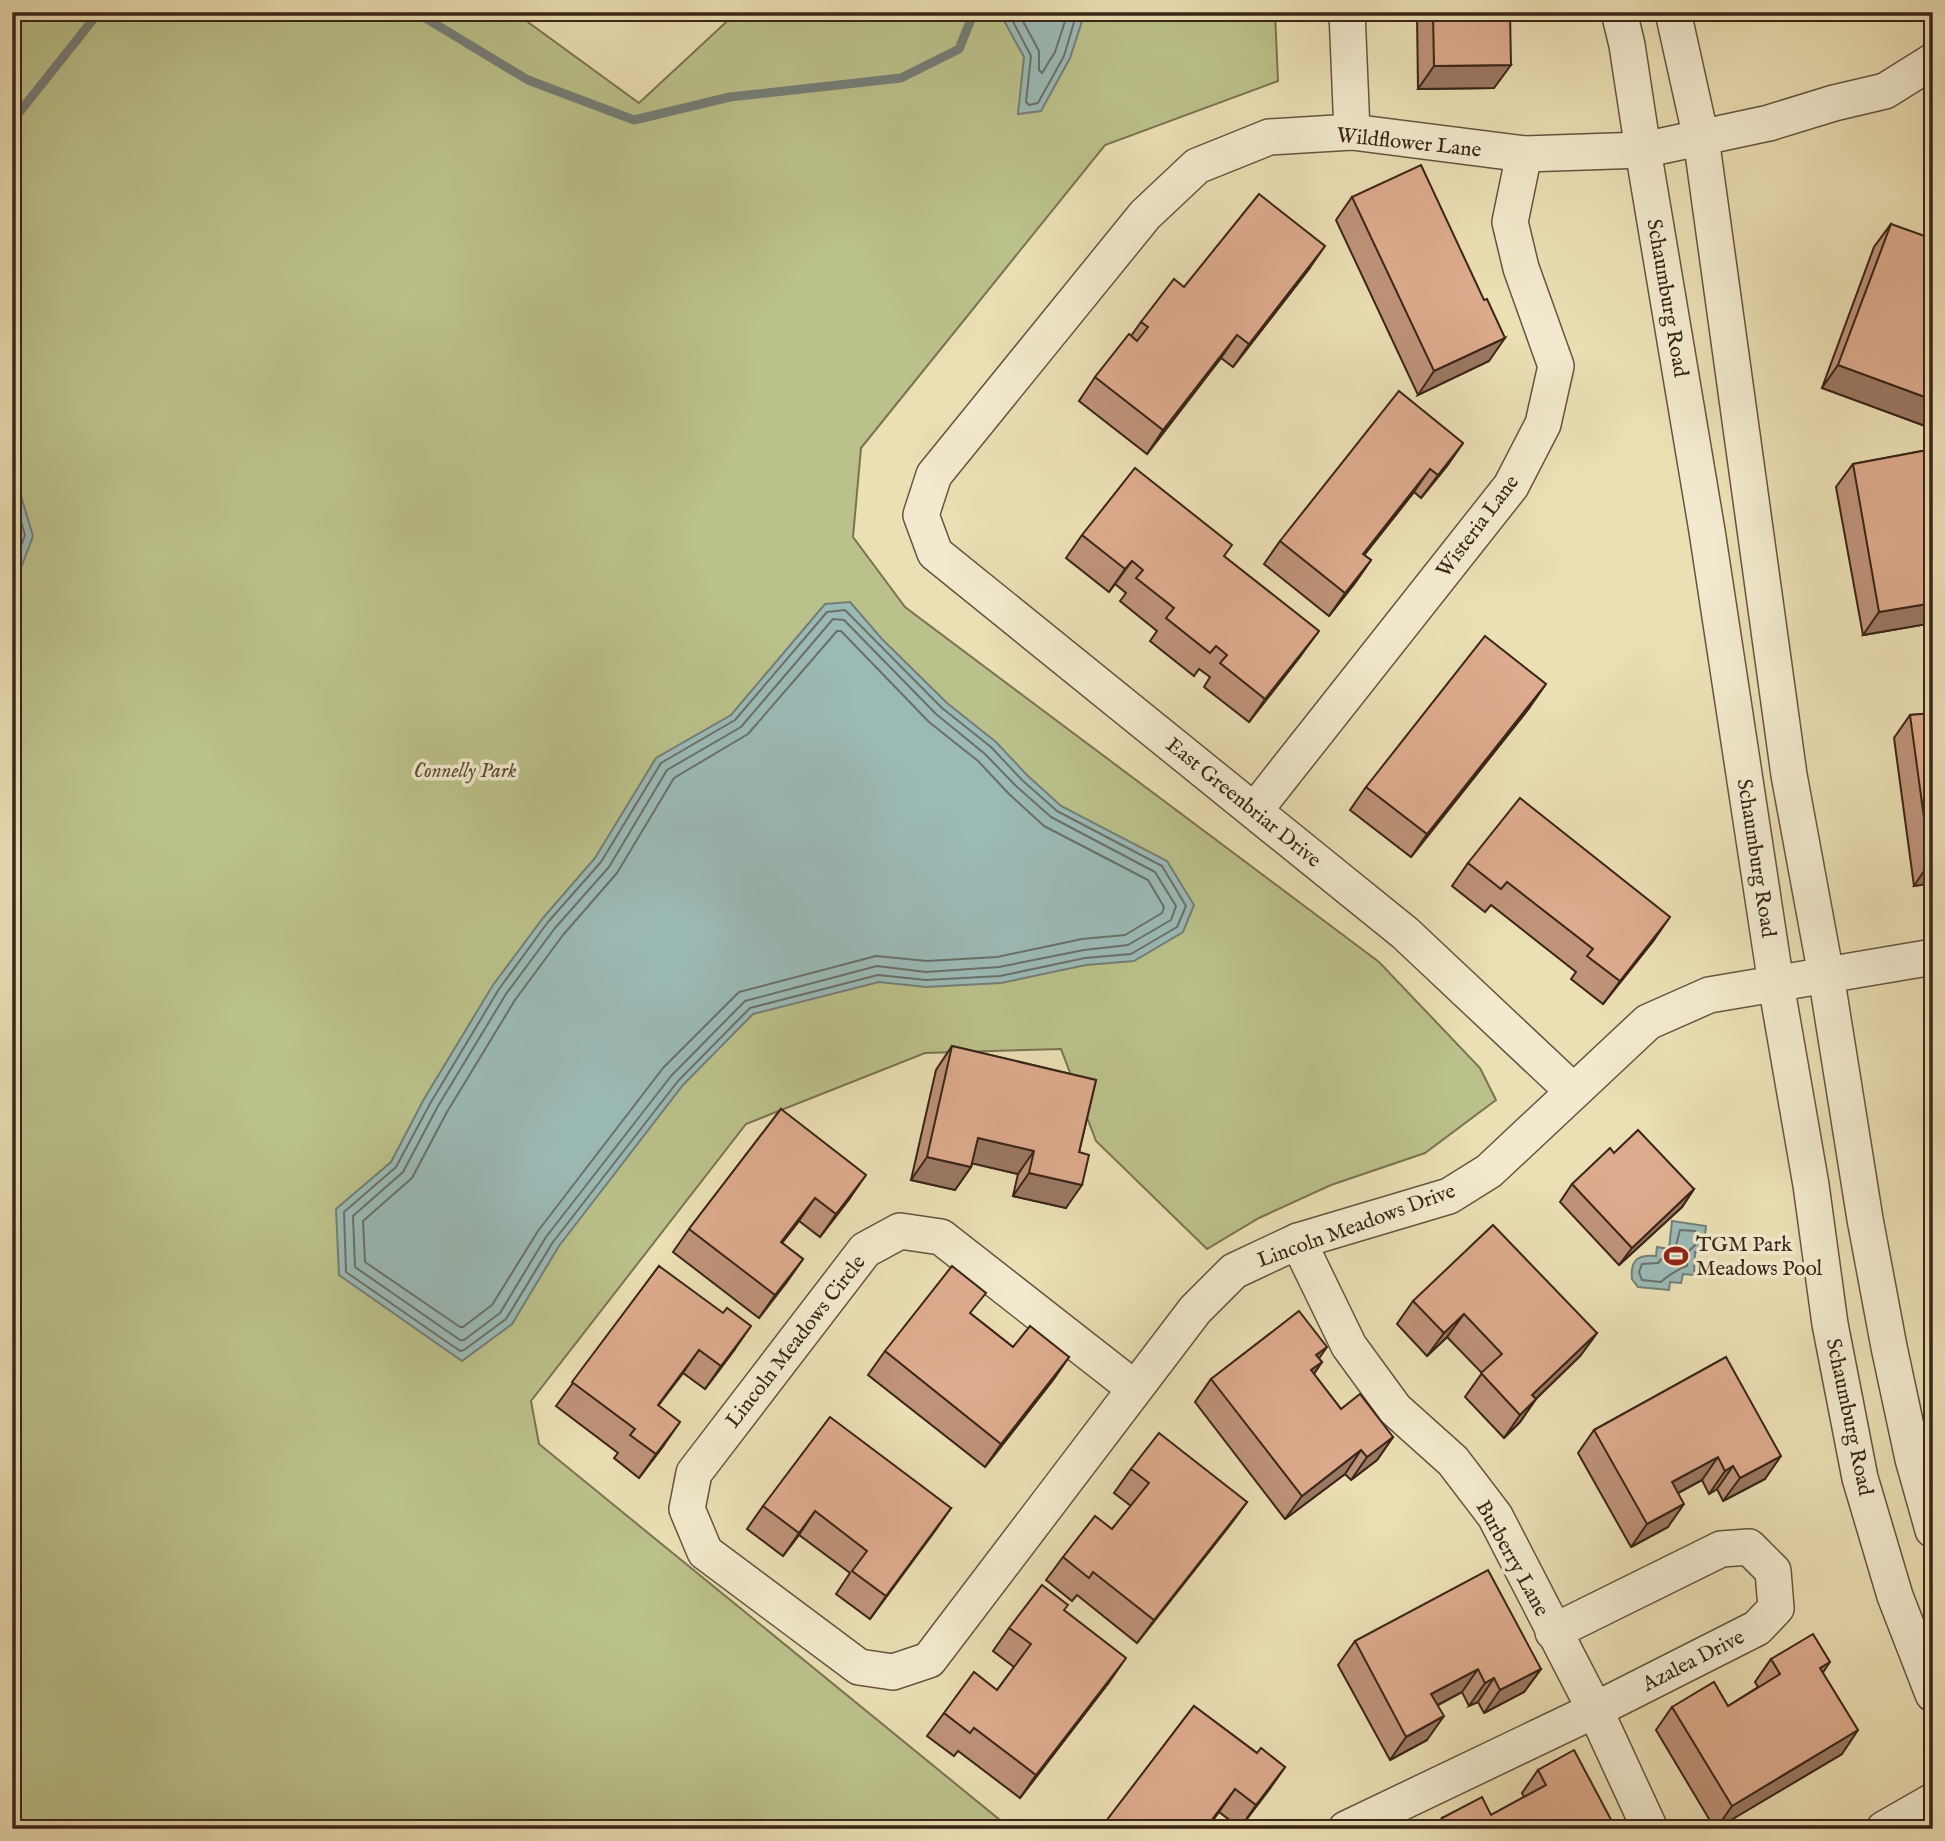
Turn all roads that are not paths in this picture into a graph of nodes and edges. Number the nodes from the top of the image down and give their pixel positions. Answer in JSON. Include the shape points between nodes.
{"nodes":[{"id":1,"x":1347,"y":12,"type":"edge"},
{"id":2,"x":1619,"y":12,"type":"edge"},
{"id":3,"x":1673,"y":12,"type":"edge"},
{"id":4,"x":1933,"y":61,"type":"edge"},
{"id":5,"x":1352,"y":132,"type":"junction"},
{"id":6,"x":1701,"y":138,"type":"junction"},
{"id":7,"x":1643,"y":150,"type":"junction"},
{"id":8,"x":1524,"y":154,"type":"junction"},
{"id":9,"x":921,"y":515,"type":"joint"},
{"id":10,"x":1255,"y":810,"type":"junction"},
{"id":11,"x":1933,"y":957,"type":"edge"},
{"id":12,"x":1826,"y":975,"type":"junction"},
{"id":13,"x":1776,"y":984,"type":"junction"},
{"id":14,"x":1573,"y":1091,"type":"junction"},
{"id":15,"x":1298,"y":1241,"type":"junction"},
{"id":16,"x":1135,"y":1388,"type":"junction"},
{"id":17,"x":1933,"y":1530,"type":"edge"},
{"id":18,"x":1553,"y":1632,"type":"junction"},
{"id":19,"x":859,"y":1667,"type":"joint"},
{"id":20,"x":1933,"y":1694,"type":"edge"},
{"id":21,"x":1595,"y":1710,"type":"junction"},
{"id":22,"x":1933,"y":1801,"type":"edge"},
{"id":23,"x":1346,"y":1829,"type":"edge"},
{"id":24,"x":1650,"y":1829,"type":"edge"},
{"id":25,"x":1884,"y":1829,"type":"edge"}],
"edges":[{"from":1,"to":5,"type":"street"},
{"from":2,"to":7,"type":"street","name":"Schaumburg Road"},
{"from":3,"to":6,"type":"street"},
{"from":4,"to":6,"type":"street","name":"Wildflower Lane","via":[[1885,91]]},
{"from":5,"to":8,"type":"street","name":"Wildflower Lane"},
{"from":5,"to":9,"type":"street","name":"Wildflower Lane","via":[[1269,137],[1197,166],[1145,215],[934,475]]},
{"from":6,"to":7,"type":"street","name":"Wildflower Lane"},
{"from":6,"to":12,"type":"street","via":[[1789,775]]},
{"from":7,"to":8,"type":"street","name":"Wildflower Lane"},
{"from":7,"to":13,"type":"street","name":"Schaumburg Road"},
{"from":8,"to":10,"type":"street","name":"Wisteria Lane","via":[[1510,222],[1521,268],[1556,366],[1543,424],[1511,486]]},
{"from":9,"to":10,"type":"street","name":"East Greenbriar Drive","via":[[935,553]]},
{"from":10,"to":14,"type":"street","name":"East Greenbriar Drive","via":[[1405,933]]},
{"from":11,"to":12,"type":"street","name":"Lincoln Meadows Drive"},
{"from":12,"to":13,"type":"street","name":"Lincoln Meadows Drive"},
{"from":12,"to":17,"type":"street","via":[[1889,1347]]},
{"from":13,"to":14,"type":"street","name":"Lincoln Meadows Drive","via":[[1709,995],[1648,1022]]},
{"from":13,"to":20,"type":"street","name":"Schaumburg Road","via":[[1830,1324],[1860,1478],[1895,1596]]},
{"from":14,"to":15,"type":"street","name":"Lincoln Meadows Drive","via":[[1489,1171],[1449,1196]]},
{"from":15,"to":16,"type":"street","name":"Lincoln Meadows Drive","via":[[1234,1270],[1195,1310]]},
{"from":15,"to":18,"type":"street","name":"Burberry Lane","via":[[1349,1346],[1395,1409],[1452,1461],[1495,1516]]},
{"from":16,"to":19,"type":"street","name":"Lincoln Meadows Drive","via":[[929,1660],[893,1672]]},
{"from":16,"to":19,"type":"street","name":"Lincoln Meadows Circle","via":[[942,1237],[900,1231],[865,1250],[694,1473],[687,1509],[705,1552]]},
{"from":18,"to":21,"type":"street","name":"Burberry Lane"},
{"from":18,"to":21,"type":"street","name":"Azalea Drive","via":[[1721,1549],[1749,1547],[1773,1571],[1776,1608],[1757,1628]]},
{"from":21,"to":23,"type":"street","name":"Azalea Drive"},
{"from":21,"to":24,"type":"street","name":"Burberry Lane"},
{"from":22,"to":25,"type":"street"}]}
